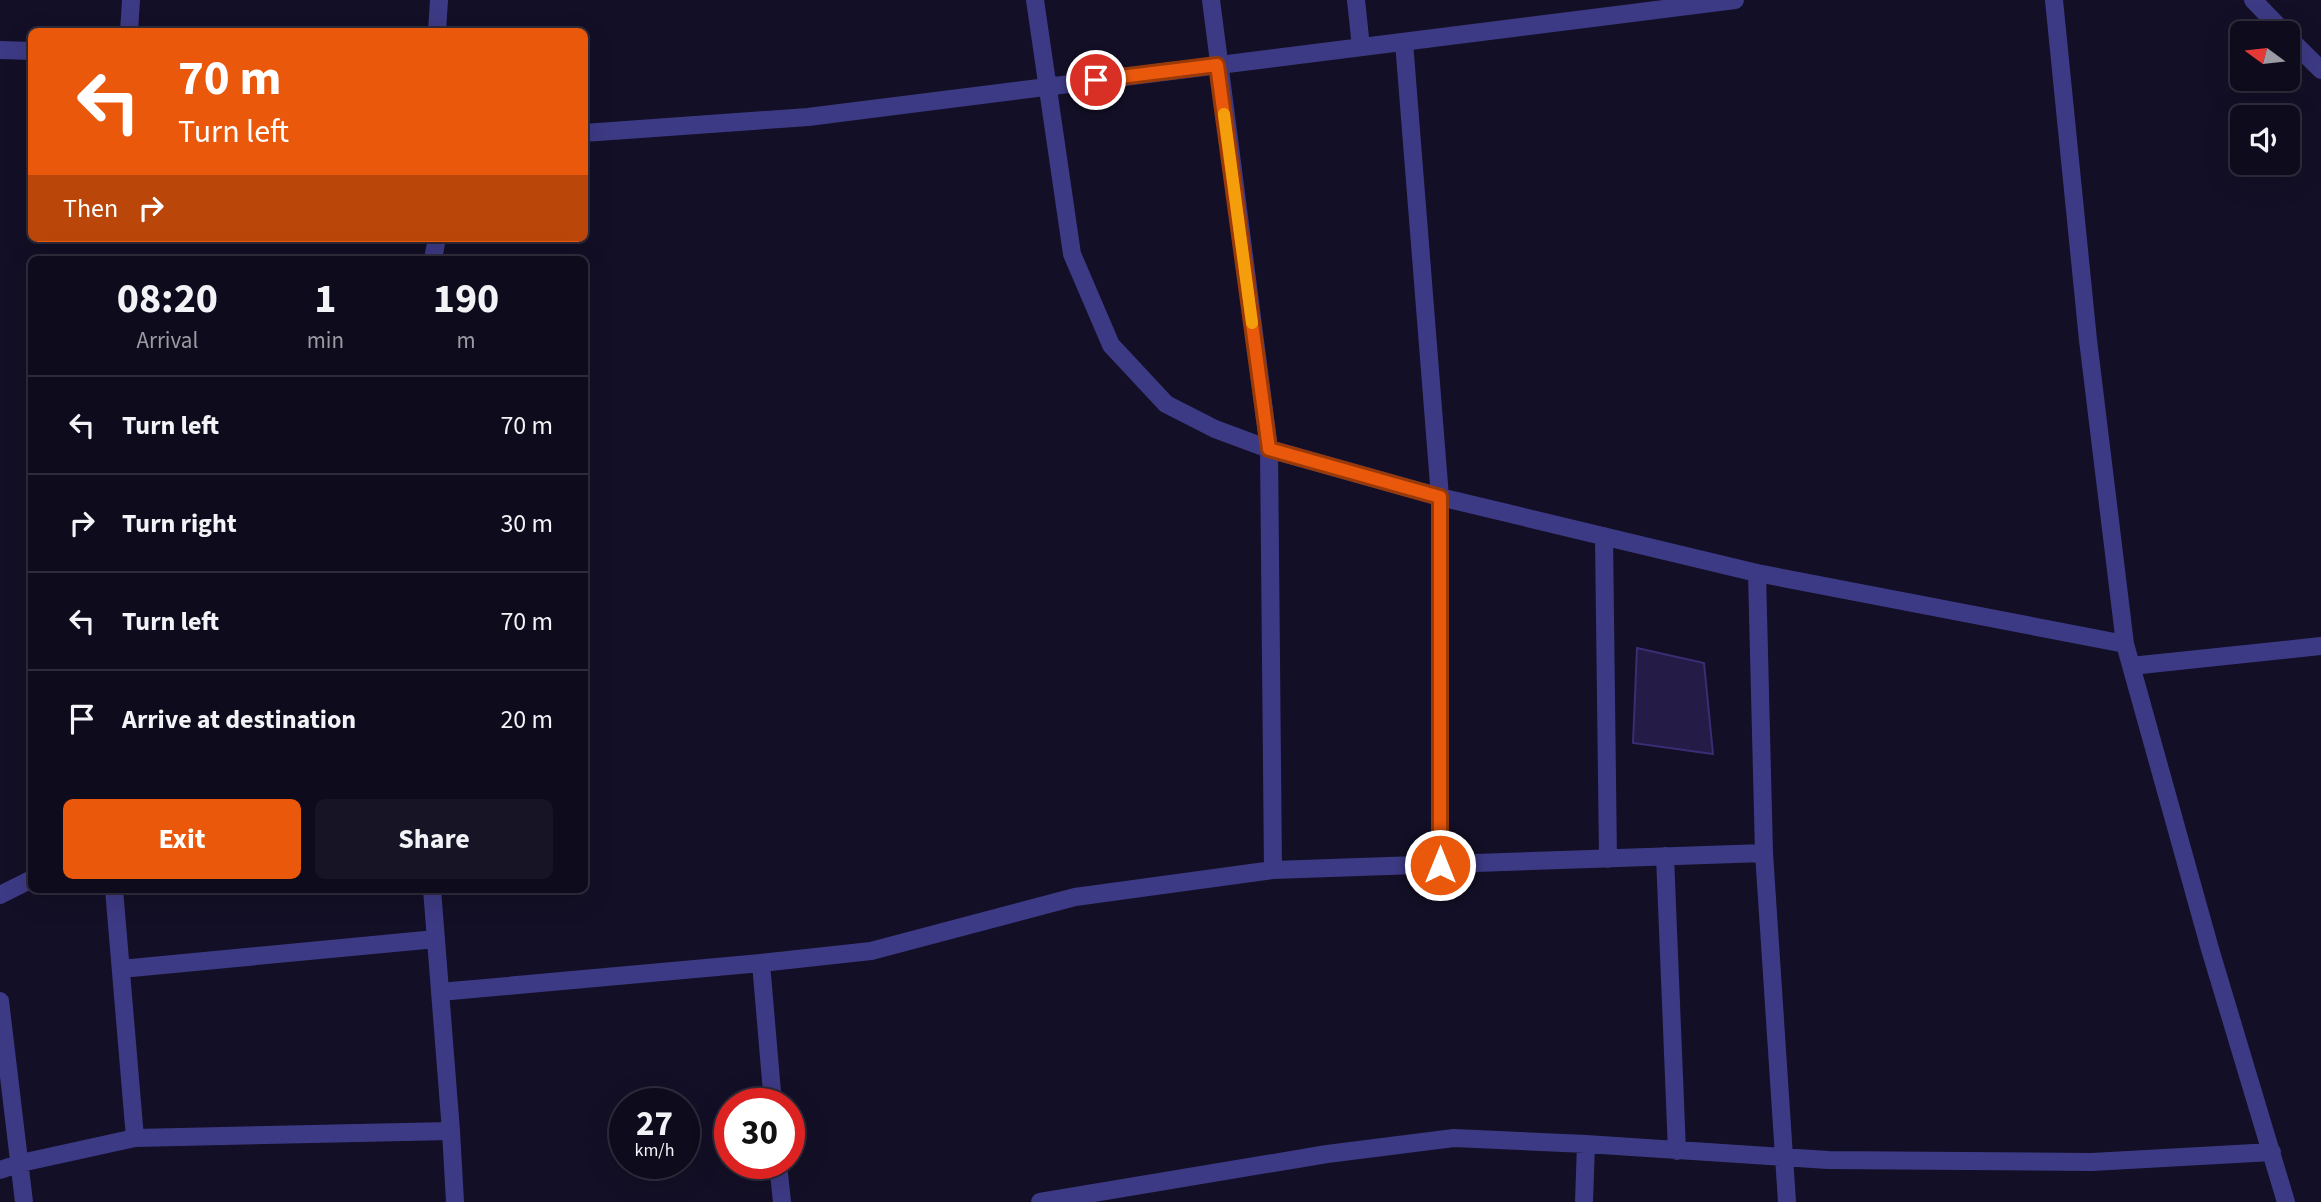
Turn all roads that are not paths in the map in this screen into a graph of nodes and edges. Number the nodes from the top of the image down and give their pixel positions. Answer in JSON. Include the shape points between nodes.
{"nodes":[{"id":1,"x":131,"y":0,"type":"edge"},
{"id":2,"x":439,"y":0,"type":"edge"},
{"id":3,"x":1035,"y":0,"type":"edge"},
{"id":4,"x":1211,"y":0,"type":"edge"},
{"id":5,"x":1356,"y":0,"type":"edge"},
{"id":6,"x":1735,"y":0,"type":"edge"},
{"id":7,"x":2054,"y":0,"type":"edge"},
{"id":8,"x":2253,"y":0,"type":"edge"},
{"id":9,"x":2273,"y":21,"type":"edge"},
{"id":10,"x":129,"y":28,"type":"edge"},
{"id":11,"x":437,"y":28,"type":"edge"},
{"id":12,"x":1404,"y":42,"type":"junction"},
{"id":13,"x":1361,"y":47,"type":"junction"},
{"id":14,"x":2300,"y":48,"type":"edge"},
{"id":15,"x":0,"y":50,"type":"edge"},
{"id":16,"x":28,"y":51,"type":"edge"},
{"id":17,"x":1217,"y":65,"type":"junction"},
{"id":18,"x":2321,"y":70,"type":"edge"},
{"id":19,"x":1047,"y":87,"type":"junction"},
{"id":20,"x":588,"y":134,"type":"edge"},
{"id":21,"x":1269,"y":449,"type":"junction"},
{"id":22,"x":1440,"y":497,"type":"junction"},
{"id":23,"x":1604,"y":536,"type":"junction"},
{"id":24,"x":1757,"y":573,"type":"junction"},
{"id":25,"x":2125,"y":644,"type":"junction"},
{"id":26,"x":2321,"y":646,"type":"edge"},
{"id":27,"x":2131,"y":666,"type":"junction"},
{"id":28,"x":1764,"y":853,"type":"junction"},
{"id":29,"x":1665,"y":856,"type":"junction"},
{"id":30,"x":1608,"y":859,"type":"junction"},
{"id":31,"x":1440,"y":865,"type":"junction"},
{"id":32,"x":1273,"y":870,"type":"junction"},
{"id":33,"x":28,"y":881,"type":"edge"},
{"id":34,"x":114,"y":893,"type":"edge"},
{"id":35,"x":432,"y":893,"type":"edge"},
{"id":36,"x":0,"y":895,"type":"edge"},
{"id":37,"x":436,"y":939,"type":"junction"},
{"id":38,"x":761,"y":963,"type":"junction"},
{"id":39,"x":121,"y":969,"type":"junction"},
{"id":40,"x":440,"y":992,"type":"junction"},
{"id":41,"x":0,"y":1001,"type":"edge"},
{"id":42,"x":772,"y":1088,"type":"edge"},
{"id":43,"x":451,"y":1130,"type":"junction"},
{"id":44,"x":135,"y":1138,"type":"junction"},
{"id":45,"x":1586,"y":1144,"type":"junction"},
{"id":46,"x":1677,"y":1151,"type":"junction"},
{"id":47,"x":2272,"y":1152,"type":"junction"},
{"id":48,"x":1784,"y":1157,"type":"junction"},
{"id":49,"x":21,"y":1163,"type":"junction"},
{"id":50,"x":0,"y":1170,"type":"edge"},
{"id":51,"x":780,"y":1179,"type":"edge"},
{"id":52,"x":24,"y":1202,"type":"edge"},
{"id":53,"x":454,"y":1202,"type":"edge"},
{"id":54,"x":782,"y":1202,"type":"edge"},
{"id":55,"x":1040,"y":1202,"type":"edge"},
{"id":56,"x":1584,"y":1202,"type":"edge"},
{"id":57,"x":1787,"y":1202,"type":"edge"},
{"id":58,"x":2286,"y":1202,"type":"edge"}],
"edges":[{"from":1,"to":10,"type":"street"},
{"from":2,"to":11,"type":"street"},
{"from":3,"to":19,"type":"street"},
{"from":4,"to":17,"type":"street"},
{"from":5,"to":13,"type":"street"},
{"from":6,"to":12,"type":"street"},
{"from":7,"to":25,"type":"street"},
{"from":8,"to":9,"type":"street"},
{"from":12,"to":13,"type":"street"},
{"from":12,"to":22,"type":"street"},
{"from":13,"to":17,"type":"street"},
{"from":14,"to":18,"type":"street"},
{"from":15,"to":16,"type":"street"},
{"from":17,"to":19,"type":"street"},
{"from":17,"to":21,"type":"street"},
{"from":19,"to":20,"type":"street","via":[[808,117]]},
{"from":19,"to":21,"type":"street","via":[[1072,254],[1111,345],[1166,404]]},
{"from":21,"to":22,"type":"street"},
{"from":21,"to":32,"type":"street"},
{"from":22,"to":23,"type":"street"},
{"from":22,"to":31,"type":"street"},
{"from":23,"to":24,"type":"street"},
{"from":23,"to":30,"type":"street"},
{"from":24,"to":25,"type":"street"},
{"from":24,"to":28,"type":"street"},
{"from":25,"to":27,"type":"street"},
{"from":26,"to":27,"type":"street"},
{"from":27,"to":47,"type":"street"},
{"from":28,"to":29,"type":"street"},
{"from":28,"to":48,"type":"street"},
{"from":29,"to":30,"type":"street"},
{"from":29,"to":46,"type":"street"},
{"from":30,"to":31,"type":"street"},
{"from":31,"to":32,"type":"street"},
{"from":32,"to":38,"type":"street","via":[[1075,897],[871,951]]},
{"from":33,"to":36,"type":"street"},
{"from":34,"to":39,"type":"street"},
{"from":35,"to":37,"type":"street"},
{"from":37,"to":39,"type":"street"},
{"from":37,"to":40,"type":"street"},
{"from":38,"to":40,"type":"street"},
{"from":38,"to":42,"type":"street"},
{"from":39,"to":44,"type":"street"},
{"from":40,"to":43,"type":"street"},
{"from":41,"to":49,"type":"street"},
{"from":43,"to":44,"type":"street"},
{"from":43,"to":53,"type":"street"},
{"from":44,"to":49,"type":"street"},
{"from":45,"to":46,"type":"street"},
{"from":45,"to":55,"type":"street","via":[[1454,1138],[1327,1154]]},
{"from":45,"to":56,"type":"street"},
{"from":46,"to":48,"type":"street"},
{"from":47,"to":48,"type":"street","via":[[2092,1162]]},
{"from":47,"to":58,"type":"street"},
{"from":48,"to":57,"type":"street"},
{"from":49,"to":50,"type":"street"},
{"from":49,"to":52,"type":"street"},
{"from":51,"to":54,"type":"street"}]}
